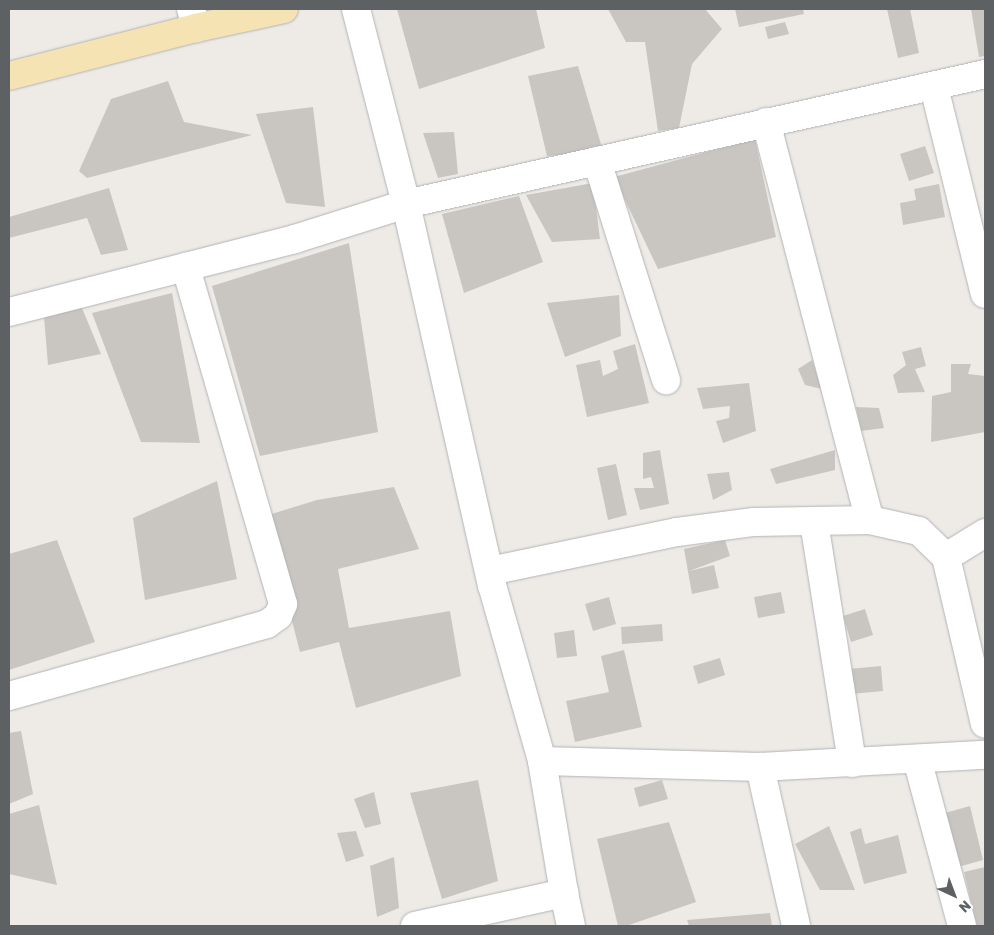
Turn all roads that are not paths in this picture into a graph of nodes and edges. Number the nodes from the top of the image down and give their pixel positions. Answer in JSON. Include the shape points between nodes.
{"nodes":[{"id":1,"x":284,"y":9,"type":"edge"},
{"id":2,"x":356,"y":9,"type":"edge"},
{"id":3,"x":194,"y":18,"type":"edge"},
{"id":4,"x":985,"y":74,"type":"edge"},
{"id":5,"x":9,"y":76,"type":"edge"},
{"id":6,"x":934,"y":87,"type":"junction"},
{"id":7,"x":766,"y":122,"type":"junction"},
{"id":8,"x":597,"y":161,"type":"junction"},
{"id":9,"x":406,"y":204,"type":"junction"},
{"id":10,"x":186,"y":267,"type":"junction"},
{"id":11,"x":985,"y":294,"type":"edge"},
{"id":12,"x":9,"y":312,"type":"edge"},
{"id":13,"x":666,"y":380,"type":"dead end"},
{"id":14,"x":870,"y":520,"type":"junction"},
{"id":15,"x":814,"y":522,"type":"junction"},
{"id":16,"x":985,"y":533,"type":"edge"},
{"id":17,"x":946,"y":558,"type":"junction"},
{"id":18,"x":490,"y":571,"type":"junction"},
{"id":19,"x":9,"y":696,"type":"edge"},
{"id":20,"x":985,"y":724,"type":"edge"},
{"id":21,"x":985,"y":755,"type":"edge"},
{"id":22,"x":917,"y":759,"type":"junction"},
{"id":23,"x":542,"y":761,"type":"junction"},
{"id":24,"x":852,"y":763,"type":"junction"},
{"id":25,"x":760,"y":767,"type":"junction"},
{"id":26,"x":564,"y":893,"type":"junction"},
{"id":27,"x":415,"y":926,"type":"edge"},
{"id":28,"x":572,"y":926,"type":"edge"},
{"id":29,"x":796,"y":926,"type":"edge"},
{"id":30,"x":962,"y":926,"type":"edge"}],
"edges":[{"from":1,"to":3,"type":"main road"},
{"from":2,"to":9,"type":"street"},
{"from":3,"to":5,"type":"main road"},
{"from":4,"to":6,"type":"street"},
{"from":6,"to":7,"type":"street"},
{"from":6,"to":11,"type":"street"},
{"from":7,"to":8,"type":"street"},
{"from":7,"to":14,"type":"street"},
{"from":8,"to":9,"type":"street"},
{"from":8,"to":13,"type":"street"},
{"from":9,"to":10,"type":"street","via":[[295,239]]},
{"from":9,"to":18,"type":"street"},
{"from":10,"to":12,"type":"street"},
{"from":10,"to":19,"type":"street","via":[[283,604],[278,616],[266,624]]},
{"from":14,"to":15,"type":"street"},
{"from":14,"to":17,"type":"street","via":[[919,532]]},
{"from":15,"to":18,"type":"street","via":[[754,522],[677,532]]},
{"from":15,"to":24,"type":"street"},
{"from":16,"to":17,"type":"street"},
{"from":17,"to":20,"type":"street"},
{"from":18,"to":23,"type":"street"},
{"from":21,"to":22,"type":"street"},
{"from":22,"to":24,"type":"street"},
{"from":22,"to":30,"type":"street"},
{"from":23,"to":25,"type":"street"},
{"from":23,"to":26,"type":"street"},
{"from":24,"to":25,"type":"street"},
{"from":25,"to":29,"type":"street"},
{"from":26,"to":27,"type":"street"},
{"from":26,"to":28,"type":"street"}]}
